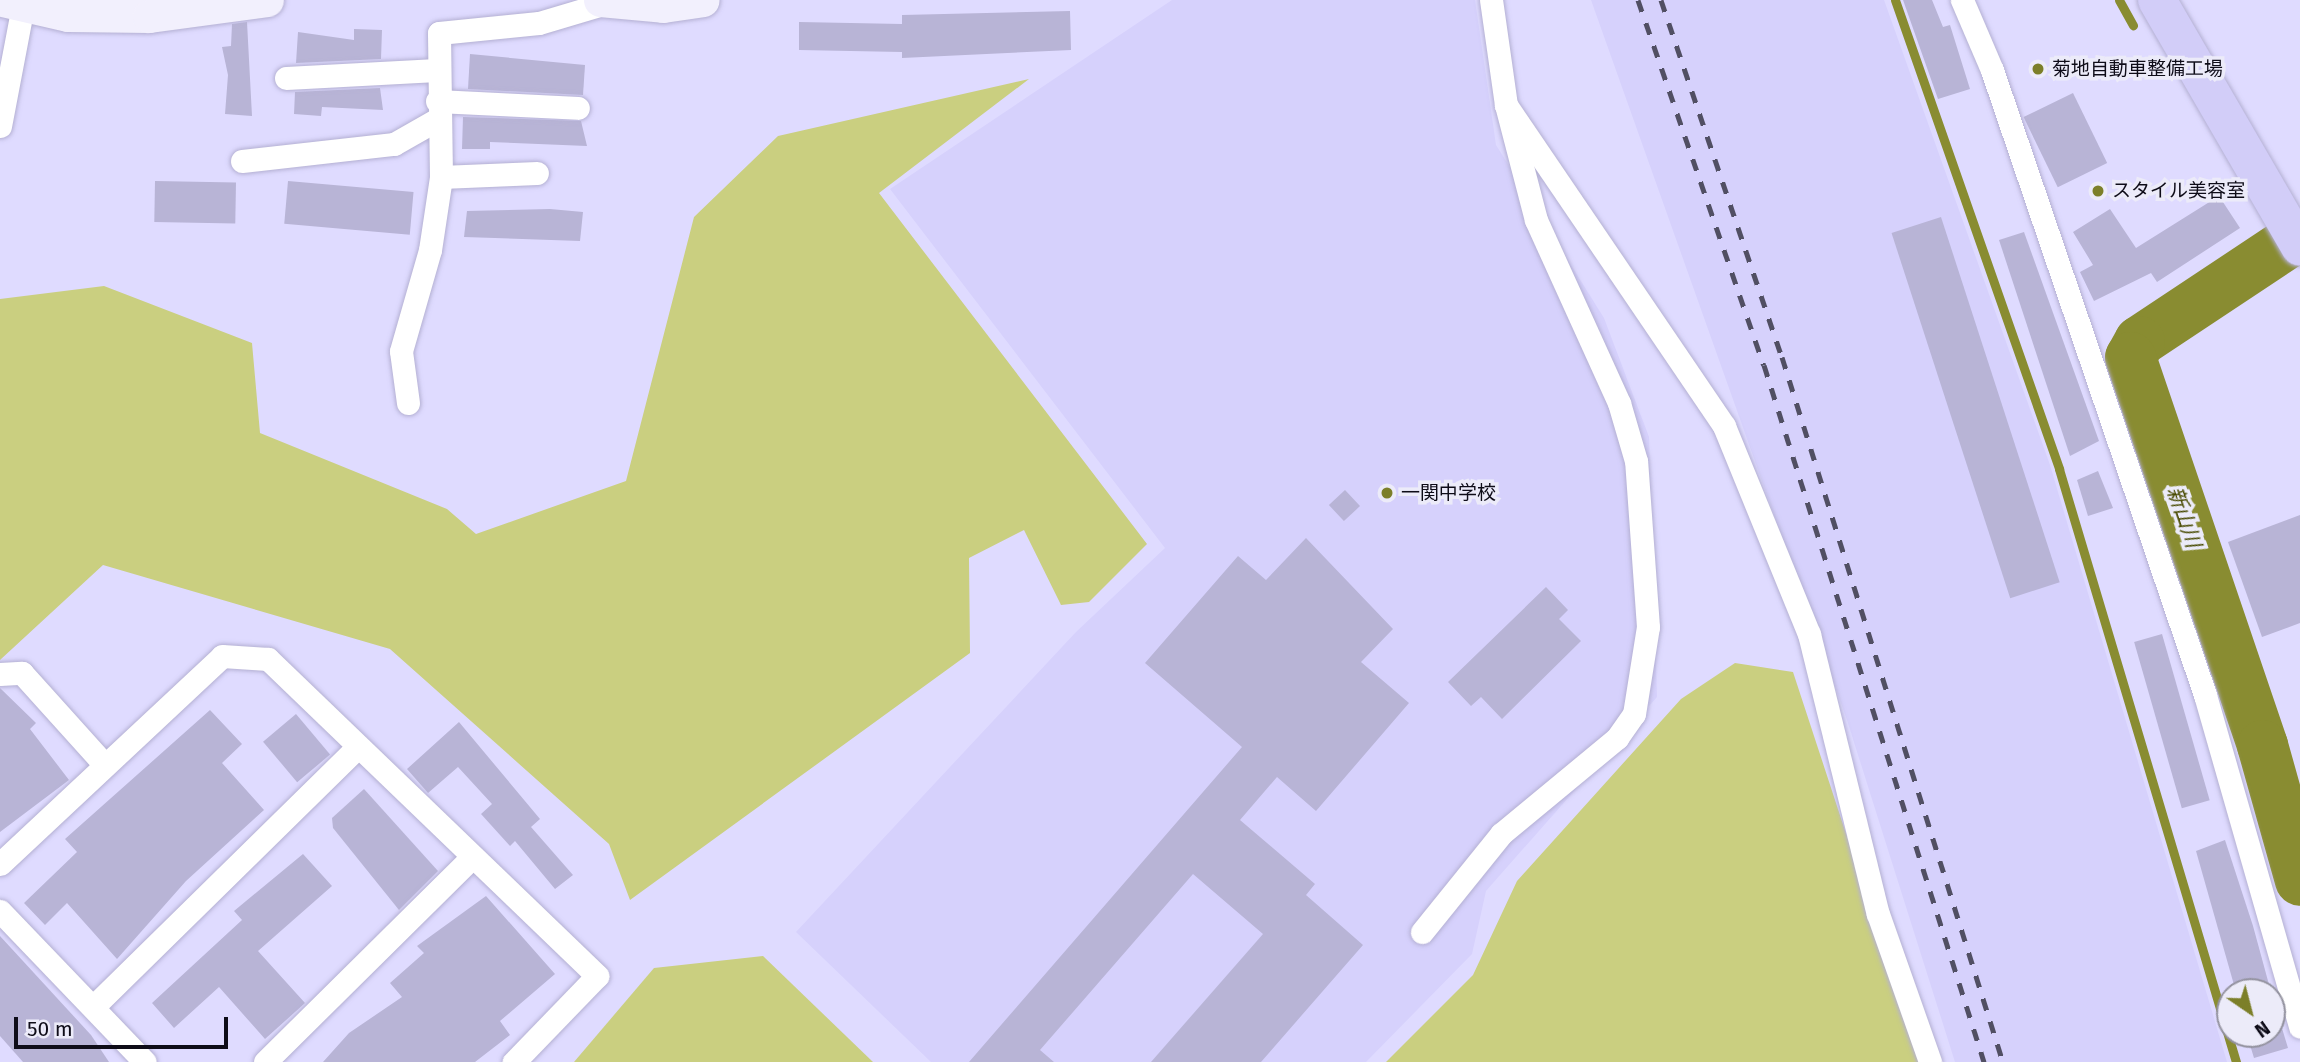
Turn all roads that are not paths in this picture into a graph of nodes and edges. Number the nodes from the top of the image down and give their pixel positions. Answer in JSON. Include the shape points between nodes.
{"nodes":[{"id":1,"x":267,"y":0,"type":"edge"},
{"id":2,"x":703,"y":0,"type":"edge"},
{"id":3,"x":1491,"y":0,"type":"edge"},
{"id":4,"x":1962,"y":0,"type":"edge"},
{"id":5,"x":2157,"y":0,"type":"edge"},
{"id":6,"x":607,"y":1,"type":"edge"},
{"id":7,"x":13,"y":2,"type":"edge"},
{"id":8,"x":438,"y":70,"type":"junction"},
{"id":9,"x":286,"y":78,"type":"dead end"},
{"id":10,"x":1506,"y":105,"type":"junction"},
{"id":11,"x":578,"y":108,"type":"dead end"},
{"id":12,"x":436,"y":111,"type":"junction"},
{"id":13,"x":0,"y":126,"type":"edge"},
{"id":14,"x":242,"y":161,"type":"dead end"},
{"id":15,"x":537,"y":173,"type":"dead end"},
{"id":16,"x":441,"y":177,"type":"junction"},
{"id":17,"x":2292,"y":233,"type":"edge"},
{"id":18,"x":408,"y":403,"type":"dead end"},
{"id":19,"x":0,"y":674,"type":"edge"},
{"id":20,"x":358,"y":747,"type":"junction"},
{"id":21,"x":103,"y":763,"type":"junction"},
{"id":22,"x":471,"y":858,"type":"junction"},
{"id":23,"x":0,"y":864,"type":"edge"},
{"id":24,"x":0,"y":911,"type":"edge"},
{"id":25,"x":1422,"y":932,"type":"dead end"},
{"id":26,"x":93,"y":1007,"type":"junction"},
{"id":27,"x":2300,"y":1027,"type":"edge"},
{"id":28,"x":145,"y":1062,"type":"edge"},
{"id":29,"x":265,"y":1062,"type":"edge"},
{"id":30,"x":514,"y":1062,"type":"edge"},
{"id":31,"x":1930,"y":1062,"type":"edge"}],
"edges":[{"from":1,"to":7,"type":"street","via":[[149,16],[68,15]]},
{"from":2,"to":6,"type":"street","via":[[663,6]]},
{"from":3,"to":10,"type":"street"},
{"from":4,"to":27,"type":"street","via":[[1992,70],[2204,695]]},
{"from":5,"to":17,"type":"highway"},
{"from":6,"to":8,"type":"street","via":[[539,23],[439,33]]},
{"from":7,"to":13,"type":"street"},
{"from":8,"to":9,"type":"street"},
{"from":8,"to":12,"type":"street"},
{"from":10,"to":25,"type":"street","via":[[1536,220],[1619,403],[1636,461],[1645,663],[1634,714],[1617,738],[1502,834]]},
{"from":10,"to":31,"type":"street","via":[[1729,439],[1809,635],[1878,914]]},
{"from":11,"to":12,"type":"street"},
{"from":12,"to":14,"type":"street","via":[[394,144]]},
{"from":12,"to":16,"type":"street"},
{"from":15,"to":16,"type":"street"},
{"from":16,"to":18,"type":"street","via":[[430,250],[401,351]]},
{"from":19,"to":21,"type":"street","via":[[22,673]]},
{"from":20,"to":21,"type":"street","via":[[268,659],[222,656]]},
{"from":20,"to":22,"type":"street"},
{"from":20,"to":26,"type":"street"},
{"from":21,"to":23,"type":"street"},
{"from":22,"to":29,"type":"street"},
{"from":22,"to":30,"type":"street","via":[[597,976]]},
{"from":24,"to":26,"type":"street"},
{"from":26,"to":28,"type":"street"}]}
